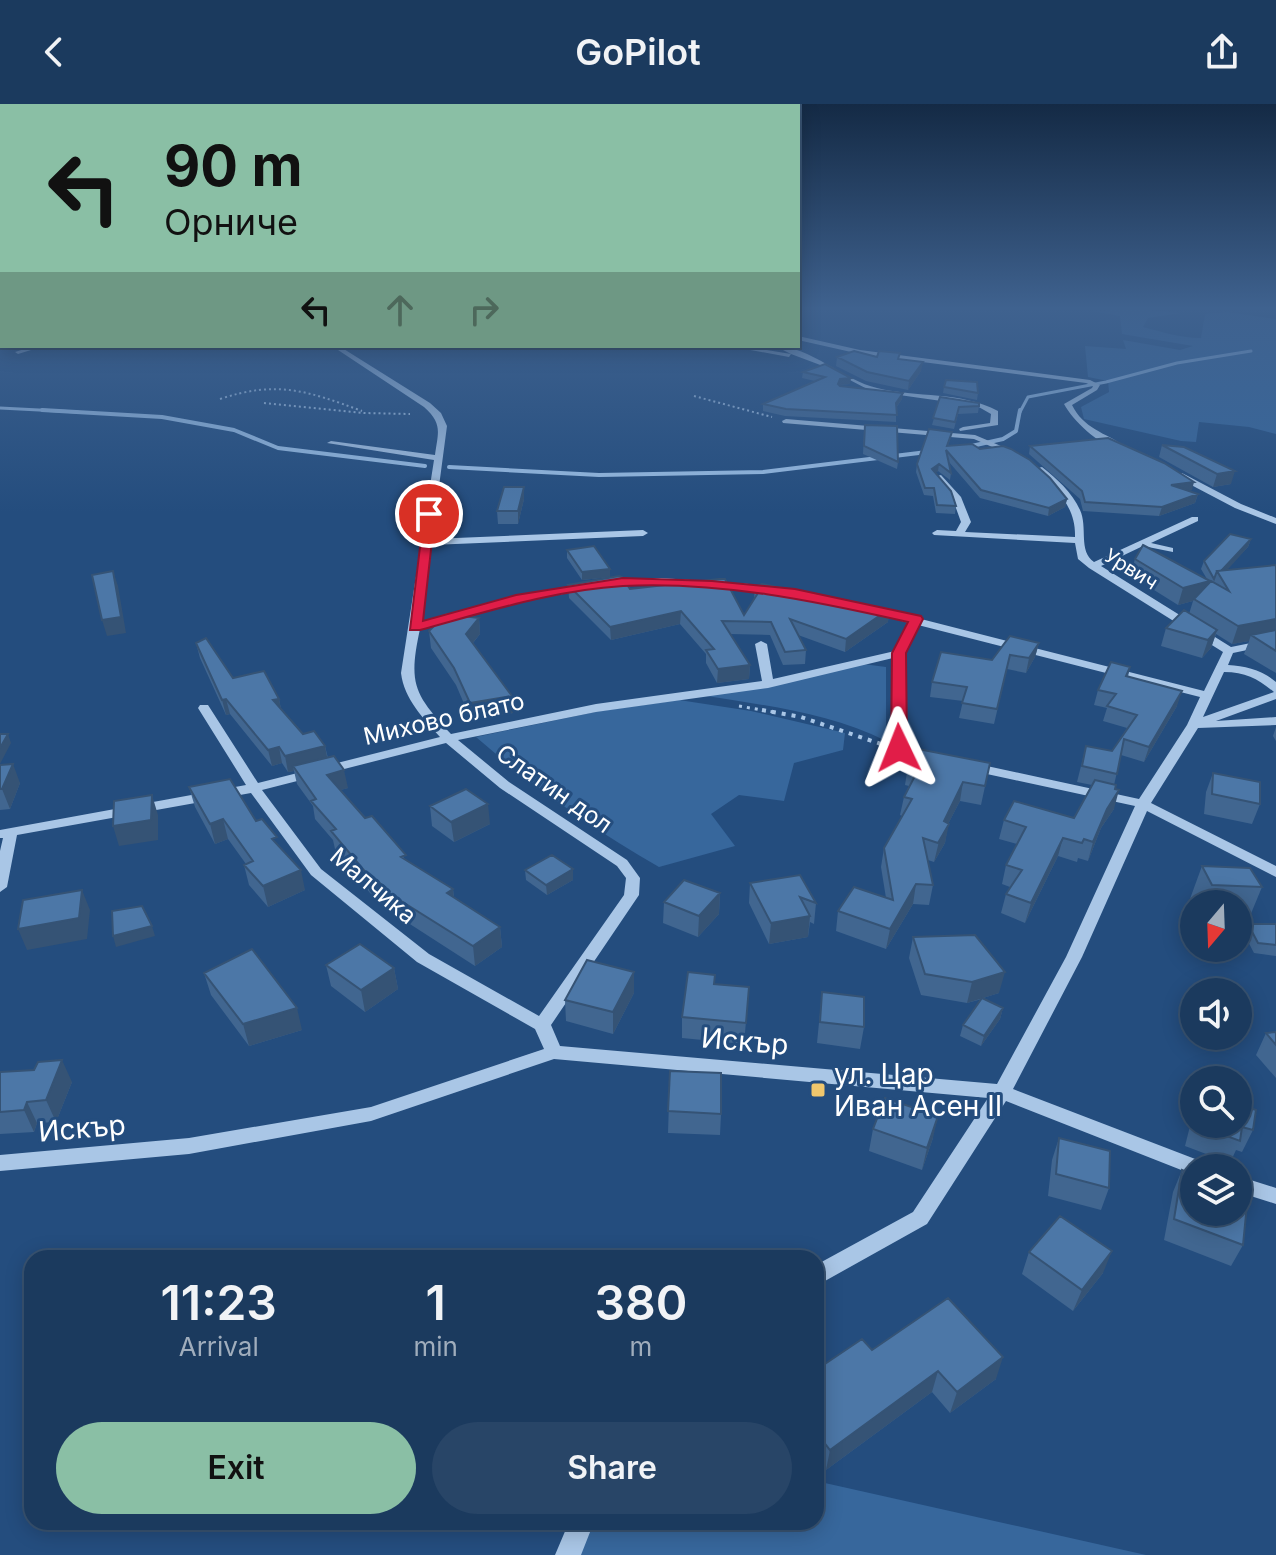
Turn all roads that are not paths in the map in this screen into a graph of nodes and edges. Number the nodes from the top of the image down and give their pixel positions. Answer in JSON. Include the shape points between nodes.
{"nodes":[{"id":1,"x":381,"y":377,"type":"edge"},
{"id":2,"x":846,"y":377,"type":"edge"},
{"id":3,"x":1054,"y":377,"type":"edge"},
{"id":4,"x":853,"y":390,"type":"edge"},
{"id":5,"x":873,"y":390,"type":"junction"},
{"id":6,"x":786,"y":421,"type":"road end"},
{"id":7,"x":870,"y":428,"type":"junction"},
{"id":8,"x":331,"y":443,"type":"dead end"},
{"id":9,"x":1130,"y":450,"type":"edge"},
{"id":10,"x":438,"y":458,"type":"junction"},
{"id":11,"x":1166,"y":467,"type":"edge"},
{"id":12,"x":938,"y":477,"type":"edge"},
{"id":13,"x":1195,"y":519,"type":"dead end"},
{"id":14,"x":1276,"y":521,"type":"edge"},
{"id":15,"x":643,"y":533,"type":"dead end"},
{"id":16,"x":937,"y":533,"type":"dead end"},
{"id":17,"x":959,"y":534,"type":"junction"},
{"id":18,"x":1081,"y":540,"type":"junction"},
{"id":19,"x":425,"y":542,"type":"junction"},
{"id":20,"x":1141,"y":543,"type":"junction"},
{"id":21,"x":1170,"y":550,"type":"dead end"},
{"id":22,"x":1092,"y":566,"type":"junction"},
{"id":23,"x":840,"y":603,"type":"edge"},
{"id":24,"x":856,"y":606,"type":"edge"},
{"id":25,"x":916,"y":619,"type":"junction"},
{"id":26,"x":415,"y":627,"type":"junction"},
{"id":27,"x":1276,"y":641,"type":"edge"},
{"id":28,"x":761,"y":644,"type":"dead end"},
{"id":29,"x":1229,"y":651,"type":"junction"},
{"id":30,"x":899,"y":653,"type":"junction"},
{"id":31,"x":1223,"y":669,"type":"junction"},
{"id":32,"x":768,"y":684,"type":"junction"},
{"id":33,"x":1276,"y":689,"type":"edge"},
{"id":34,"x":1276,"y":695,"type":"edge"},
{"id":35,"x":1209,"y":696,"type":"junction"},
{"id":36,"x":204,"y":708,"type":"dead end"},
{"id":37,"x":1276,"y":721,"type":"edge"},
{"id":38,"x":1193,"y":725,"type":"junction"},
{"id":39,"x":450,"y":738,"type":"junction"},
{"id":40,"x":942,"y":760,"type":"edge"},
{"id":41,"x":958,"y":764,"type":"edge"},
{"id":42,"x":254,"y":788,"type":"junction"},
{"id":43,"x":1143,"y":804,"type":"junction"},
{"id":44,"x":6,"y":833,"type":"edge"},
{"id":45,"x":1276,"y":872,"type":"edge"},
{"id":46,"x":0,"y":887,"type":"edge"},
{"id":47,"x":542,"y":1025,"type":"junction"},
{"id":48,"x":554,"y":1052,"type":"junction"},
{"id":49,"x":1002,"y":1092,"type":"junction"},
{"id":50,"x":1180,"y":1162,"type":"edge"},
{"id":51,"x":0,"y":1163,"type":"edge"},
{"id":52,"x":1252,"y":1188,"type":"edge"},
{"id":53,"x":1276,"y":1196,"type":"edge"},
{"id":54,"x":824,"y":1272,"type":"edge"},
{"id":55,"x":579,"y":1530,"type":"edge"},
{"id":56,"x":568,"y":1555,"type":"edge"}],
"edges":[{"from":1,"to":10,"type":"street","name":"Слатин дол","via":[[436,413],[443,426]]},
{"from":2,"to":5,"type":"street"},
{"from":3,"to":9,"type":"street","via":[[1097,385],[1068,404],[1071,412],[1081,427]]},
{"from":4,"to":5,"type":"street"},
{"from":5,"to":7,"type":"street","via":[[979,404],[995,413],[997,422],[967,429],[890,423]]},
{"from":6,"to":7,"type":"street","name":"Урвич"},
{"from":7,"to":18,"type":"street","name":"Урвич","via":[[934,432],[997,445],[1045,473],[1066,494],[1080,522]]},
{"from":8,"to":10,"type":"street"},
{"from":10,"to":19,"type":"street","name":"Слатин дол"},
{"from":11,"to":14,"type":"street"},
{"from":12,"to":17,"type":"street","via":[[961,505],[966,522]]},
{"from":13,"to":20,"type":"street"},
{"from":15,"to":19,"type":"street"},
{"from":16,"to":17,"type":"street"},
{"from":17,"to":18,"type":"street"},
{"from":18,"to":22,"type":"street","name":"Урвич","via":[[1079,554]]},
{"from":19,"to":26,"type":"street","name":"Слатин дол"},
{"from":20,"to":21,"type":"street"},
{"from":20,"to":22,"type":"street"},
{"from":22,"to":29,"type":"street","name":"Урвич"},
{"from":23,"to":26,"type":"street","via":[[795,593],[623,582],[516,599]]},
{"from":24,"to":25,"type":"street"},
{"from":25,"to":30,"type":"street"},
{"from":25,"to":35,"type":"street"},
{"from":26,"to":39,"type":"street","name":"Слатин дол","via":[[409,686]]},
{"from":27,"to":29,"type":"street"},
{"from":28,"to":32,"type":"street"},
{"from":29,"to":31,"type":"street"},
{"from":30,"to":32,"type":"street","name":"Михово блато"},
{"from":30,"to":40,"type":"street","via":[[899,748]]},
{"from":31,"to":33,"type":"street","via":[[1261,676]]},
{"from":31,"to":35,"type":"street"},
{"from":32,"to":39,"type":"street","name":"Михово блато","via":[[596,708]]},
{"from":34,"to":38,"type":"street"},
{"from":35,"to":38,"type":"street"},
{"from":36,"to":42,"type":"street","name":"Малчика"},
{"from":37,"to":38,"type":"street"},
{"from":38,"to":43,"type":"street"},
{"from":39,"to":42,"type":"street","name":"Михово блато"},
{"from":39,"to":47,"type":"street","name":"Слатин дол","via":[[513,791],[622,863],[633,878],[631,895]]},
{"from":41,"to":43,"type":"street"},
{"from":42,"to":44,"type":"street","name":"Михово блато"},
{"from":42,"to":47,"type":"street","name":"Малчика","via":[[316,872],[423,958]]},
{"from":43,"to":45,"type":"street"},
{"from":43,"to":49,"type":"street","via":[[1074,957]]},
{"from":44,"to":46,"type":"street"},
{"from":47,"to":48,"type":"street"},
{"from":48,"to":49,"type":"street","name":"Искър"},
{"from":48,"to":51,"type":"street","name":"Искър","via":[[371,1114],[189,1146]]},
{"from":49,"to":50,"type":"street","name":"Искър"},
{"from":49,"to":54,"type":"street","via":[[920,1218]]},
{"from":52,"to":53,"type":"street"},
{"from":55,"to":56,"type":"street"}]}
